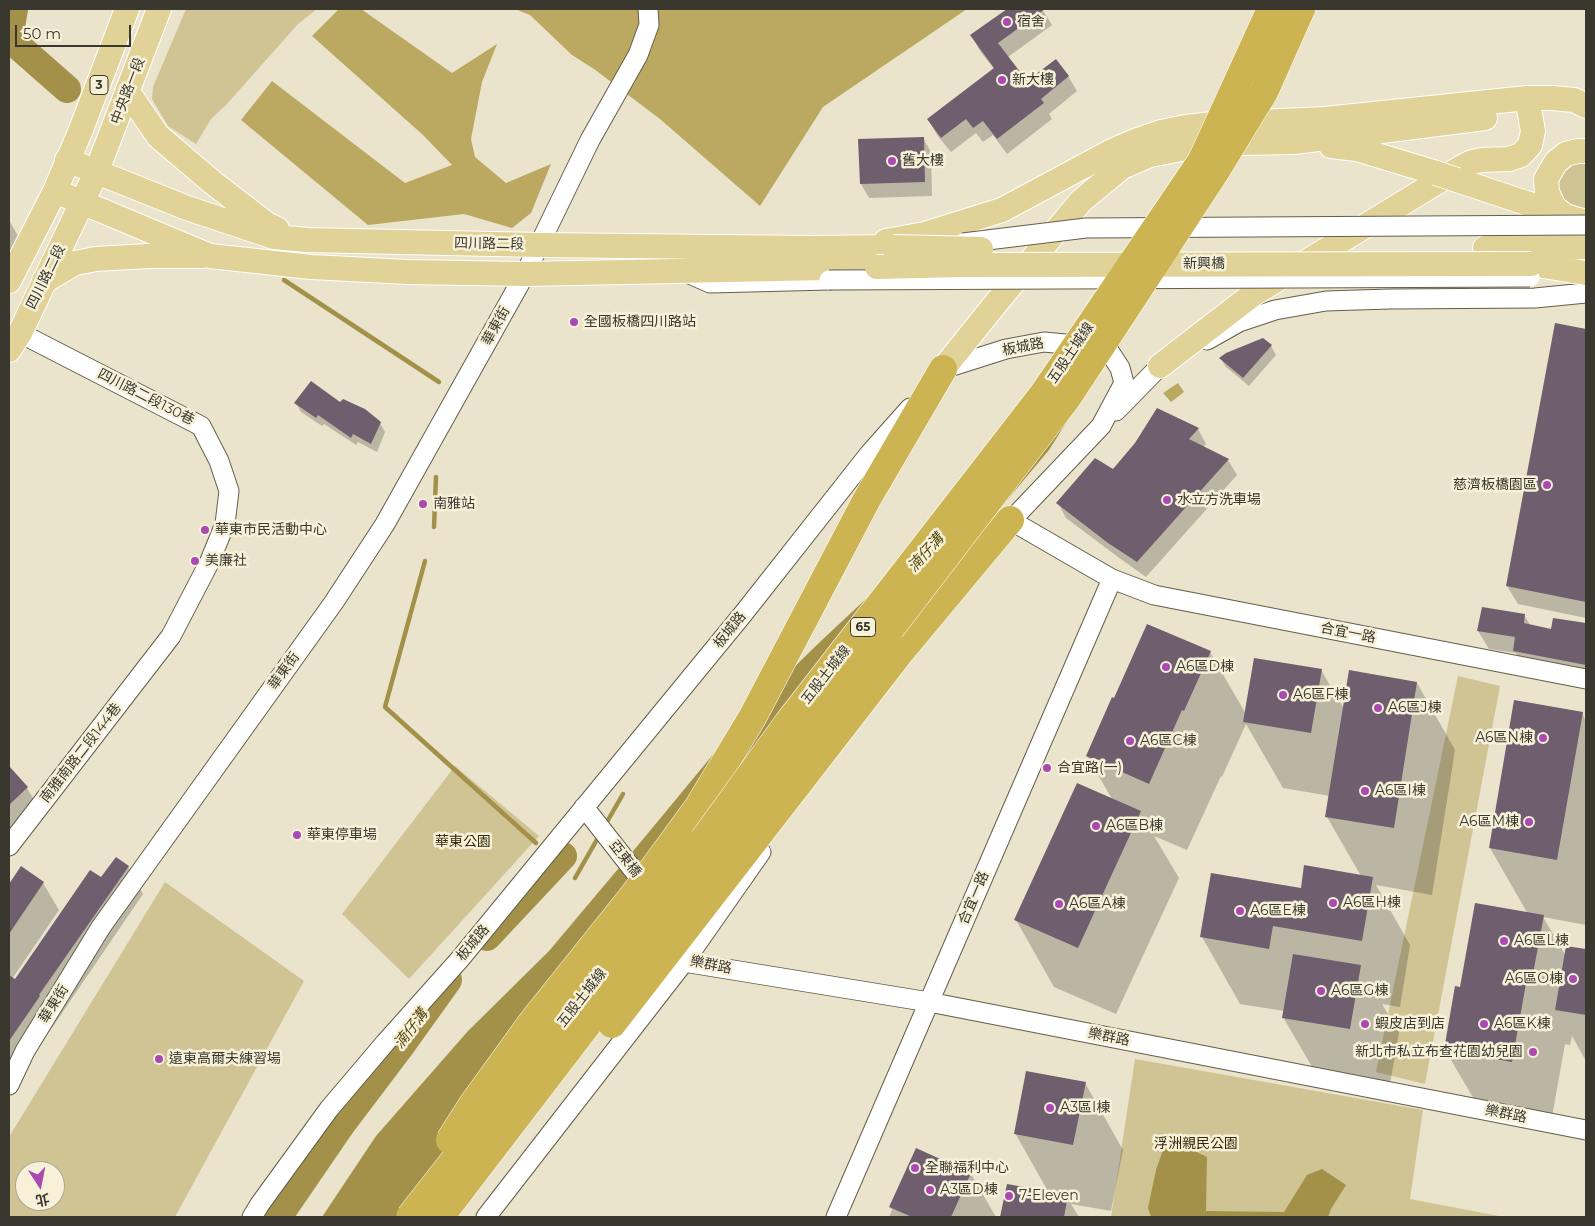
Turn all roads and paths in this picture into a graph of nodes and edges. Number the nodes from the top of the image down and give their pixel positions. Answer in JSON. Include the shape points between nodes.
{"nodes":[{"id":1,"x":127,"y":9,"type":"edge"},
{"id":2,"x":159,"y":9,"type":"edge"},
{"id":3,"x":648,"y":9,"type":"edge"},
{"id":4,"x":1271,"y":9,"type":"edge"},
{"id":5,"x":1301,"y":9,"type":"edge"},
{"id":6,"x":128,"y":92,"type":"junction"},
{"id":7,"x":1528,"y":106,"type":"junction"},
{"id":8,"x":1586,"y":106,"type":"edge"},
{"id":9,"x":1294,"y":142,"type":"junction"},
{"id":10,"x":1586,"y":150,"type":"edge"},
{"id":11,"x":67,"y":160,"type":"junction"},
{"id":12,"x":96,"y":173,"type":"junction"},
{"id":13,"x":55,"y":191,"type":"junction"},
{"id":14,"x":82,"y":202,"type":"junction"},
{"id":15,"x":1579,"y":221,"type":"edge"},
{"id":16,"x":306,"y":240,"type":"junction"},
{"id":17,"x":540,"y":245,"type":"junction"},
{"id":18,"x":893,"y":247,"type":"joint"},
{"id":19,"x":1586,"y":247,"type":"edge"},
{"id":20,"x":852,"y":248,"type":"junction"},
{"id":21,"x":924,"y":248,"type":"junction"},
{"id":22,"x":210,"y":256,"type":"junction"},
{"id":23,"x":877,"y":267,"type":"joint"},
{"id":24,"x":682,"y":271,"type":"junction"},
{"id":25,"x":1530,"y":271,"type":"junction"},
{"id":26,"x":525,"y":274,"type":"junction"},
{"id":27,"x":1584,"y":279,"type":"edge"},
{"id":28,"x":9,"y":281,"type":"edge"},
{"id":29,"x":44,"y":281,"type":"junction"},
{"id":30,"x":14,"y":342,"type":"edge"},
{"id":31,"x":1160,"y":366,"type":"junction"},
{"id":32,"x":943,"y":370,"type":"junction"},
{"id":33,"x":1101,"y":426,"type":"junction"},
{"id":34,"x":1010,"y":520,"type":"junction"},
{"id":35,"x":1112,"y":579,"type":"junction"},
{"id":36,"x":153,"y":660,"type":"joint"},
{"id":37,"x":1586,"y":679,"type":"edge"},
{"id":38,"x":584,"y":807,"type":"junction"},
{"id":39,"x":9,"y":846,"type":"edge"},
{"id":40,"x":662,"y":906,"type":"joint"},
{"id":41,"x":684,"y":962,"type":"junction"},
{"id":42,"x":929,"y":1002,"type":"junction"},
{"id":43,"x":9,"y":1085,"type":"edge"},
{"id":44,"x":1586,"y":1130,"type":"edge"},
{"id":45,"x":252,"y":1217,"type":"edge"},
{"id":46,"x":400,"y":1217,"type":"edge"},
{"id":47,"x":410,"y":1217,"type":"edge"},
{"id":48,"x":440,"y":1217,"type":"edge"},
{"id":49,"x":463,"y":1217,"type":"edge"},
{"id":50,"x":486,"y":1217,"type":"edge"},
{"id":51,"x":836,"y":1217,"type":"edge"}],
"edges":[{"from":1,"to":11,"type":"main road","number":"3","via":[[84,124]]},
{"from":2,"to":6,"type":"main road","name":"中央路一段","number":"3"},
{"from":3,"to":17,"type":"street","name":"華東街","via":[[649,25],[638,55],[590,140]]},
{"from":4,"to":47,"type":"highway","name":"五股土城線","number":"65","bridge":true,"via":[[1202,160],[1044,393],[788,723],[633,932]]},
{"from":5,"to":48,"type":"highway","name":"五股土城線","number":"65","bridge":true,"via":[[1260,99],[1068,398]]},
{"from":6,"to":12,"type":"main road","name":"中央路一段","number":"3"},
{"from":6,"to":16,"type":"main road","via":[[158,136],[212,182],[268,225]]},
{"from":7,"to":8,"type":"main road"},
{"from":7,"to":9,"type":"main road"},
{"from":7,"to":20,"type":"main road","via":[[1213,124],[1161,132],[1110,152],[1002,210],[925,234]]},
{"from":7,"to":31,"type":"main road","via":[[1533,131],[1530,145],[1521,155],[1472,162],[1462,167],[1252,295]]},
{"from":9,"to":15,"type":"main road","via":[[1357,149],[1404,162]]},
{"from":9,"to":32,"type":"main road","via":[[1191,147],[1150,155],[1122,167],[1081,201]]},
{"from":10,"to":15,"type":"main road","via":[[1566,154],[1556,162],[1546,179],[1546,192],[1554,206]]},
{"from":11,"to":12,"type":"main road","name":"四川路二段"},
{"from":11,"to":13,"type":"main road","number":"3"},
{"from":12,"to":14,"type":"main road","name":"四川路二段","number":"3"},
{"from":12,"to":16,"type":"main road","name":"四川路二段","via":[[274,237]]},
{"from":13,"to":14,"type":"main road","name":"四川路二段"},
{"from":13,"to":28,"type":"main road","number":"3"},
{"from":14,"to":22,"type":"main road","name":"四川路二段"},
{"from":14,"to":29,"type":"main road","name":"四川路二段","number":"3"},
{"from":15,"to":21,"type":"street","bridge":true,"via":[[1086,228]]},
{"from":16,"to":17,"type":"main road","name":"四川路二段"},
{"from":17,"to":20,"type":"main road","name":"四川路二段"},
{"from":17,"to":26,"type":"street","name":"華東街"},
{"from":18,"to":20,"type":"main road","name":"四川路二段"},
{"from":18,"to":21,"type":"main road","name":"新興橋","bridge":true},
{"from":19,"to":21,"type":"main road","name":"新興橋","bridge":true},
{"from":22,"to":26,"type":"main road","name":"四川路二段","via":[[311,267]]},
{"from":22,"to":29,"type":"main road","via":[[96,259],[75,263]]},
{"from":23,"to":24,"type":"main road","name":"四川路二段"},
{"from":23,"to":25,"type":"main road","name":"新興橋","bridge":true,"via":[[964,265]]},
{"from":24,"to":25,"type":"street","bridge":true,"via":[[710,283]]},
{"from":24,"to":26,"type":"main road","name":"四川路二段"},
{"from":25,"to":27,"type":"main road","name":"新興橋"},
{"from":26,"to":43,"type":"street","name":"華東街","via":[[385,524],[334,602],[102,927],[25,1051]]},
{"from":27,"to":31,"type":"street","via":[[1535,298],[1326,301],[1275,310],[1238,322]]},
{"from":29,"to":30,"type":"main road","name":"四川路二段","number":"3"},
{"from":30,"to":36,"type":"street","name":"四川路二段130巷","via":[[202,426],[219,460],[230,491],[225,524],[209,563],[171,636]]},
{"from":31,"to":33,"type":"street"},
{"from":32,"to":33,"type":"street","name":"板城路","via":[[1006,349],[1044,342],[1107,348],[1120,368],[1124,383]]},
{"from":32,"to":38,"type":"street","name":"板城路","via":[[870,453]]},
{"from":32,"to":46,"type":"highway","bridge":true,"via":[[867,499],[752,718],[698,806],[633,896],[528,1028],[473,1104]]},
{"from":33,"to":34,"type":"street","name":"板城路"},
{"from":34,"to":35,"type":"street","name":"合宜一路"},
{"from":34,"to":41,"type":"street","name":"板城路","via":[[934,615],[826,760]]},
{"from":34,"to":49,"type":"highway","bridge":true,"via":[[902,651]]},
{"from":35,"to":37,"type":"street","name":"合宜一路","via":[[1154,595]]},
{"from":35,"to":42,"type":"street","name":"合宜一路"},
{"from":36,"to":39,"type":"street","name":"南雅南路二段144巷"},
{"from":38,"to":40,"type":"street","name":"亞東橋","bridge":true},
{"from":38,"to":45,"type":"street","name":"板城路","via":[[460,959],[329,1109]]},
{"from":40,"to":41,"type":"street","name":"樂群路"},
{"from":41,"to":42,"type":"street","name":"樂群路"},
{"from":41,"to":50,"type":"street","name":"板城路"},
{"from":42,"to":44,"type":"street","name":"樂群路"},
{"from":42,"to":51,"type":"street","name":"合宜一路"}]}
